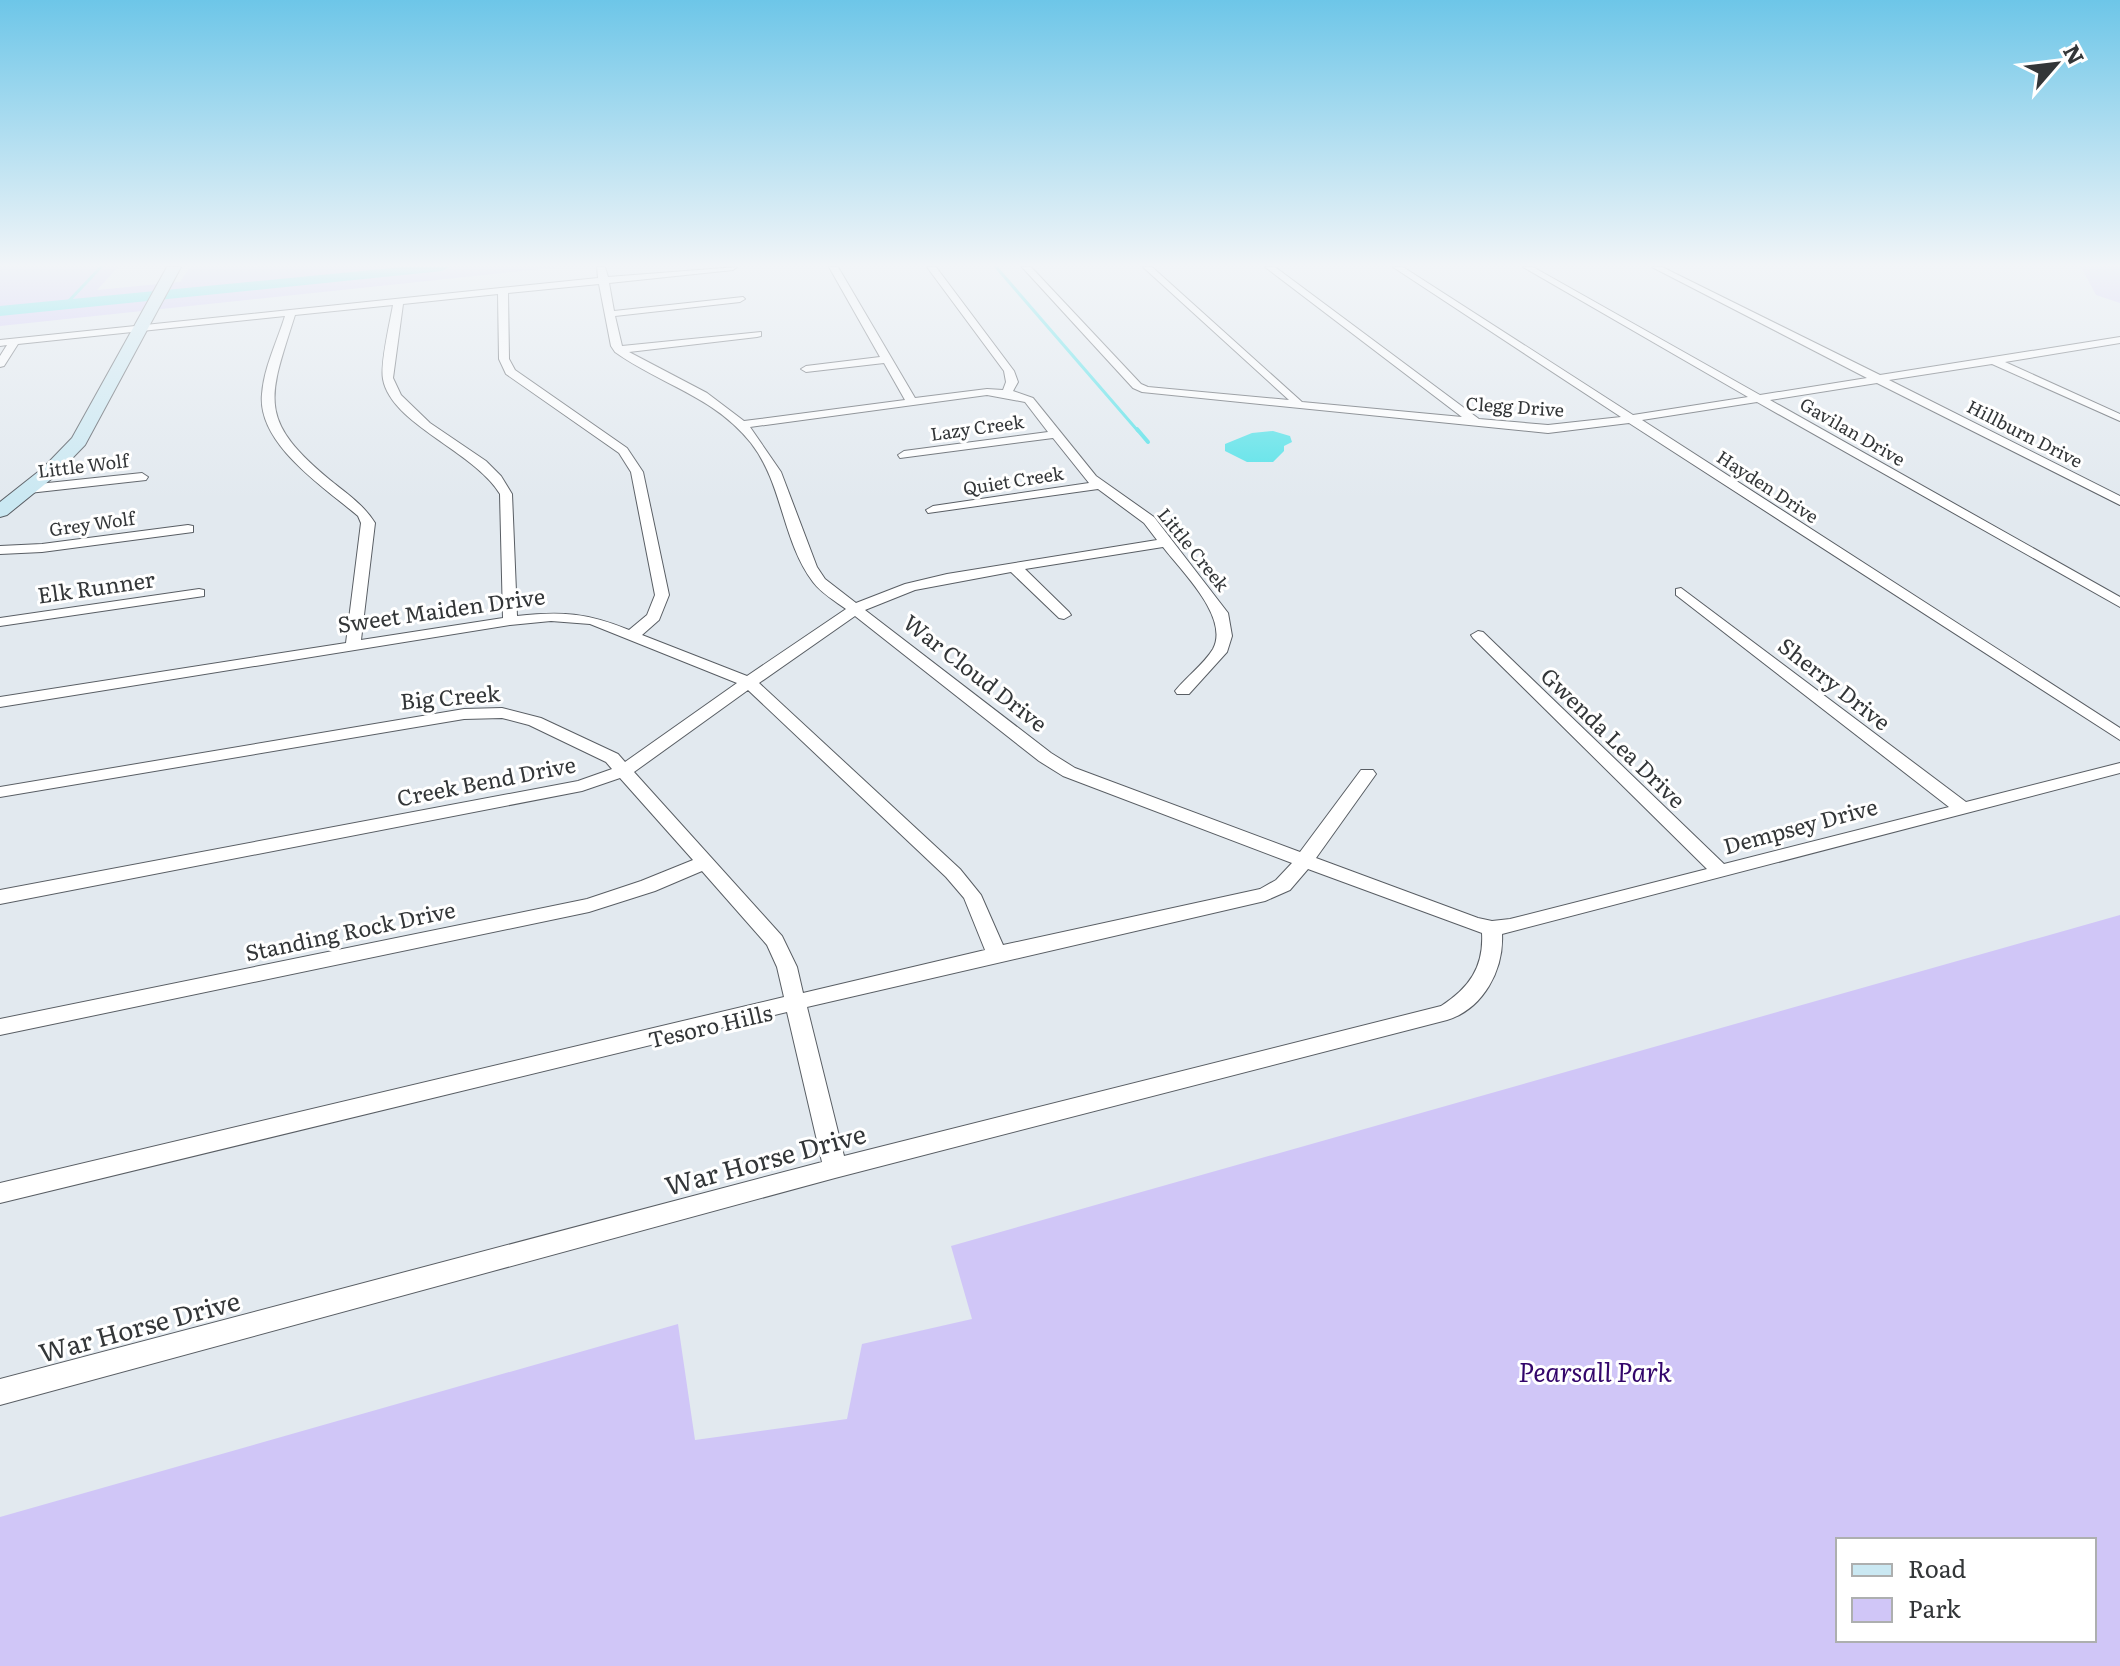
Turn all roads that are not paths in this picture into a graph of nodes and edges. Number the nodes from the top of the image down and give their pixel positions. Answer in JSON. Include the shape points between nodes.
{"nodes":[{"id":1,"x":13,"y":345,"type":"edge"},
{"id":2,"x":132,"y":345,"type":"edge"},
{"id":3,"x":282,"y":345,"type":"edge"},
{"id":4,"x":392,"y":345,"type":"edge"},
{"id":5,"x":504,"y":345,"type":"edge"},
{"id":6,"x":616,"y":345,"type":"edge"},
{"id":7,"x":664,"y":345,"type":"edge"},
{"id":8,"x":879,"y":345,"type":"edge"},
{"id":9,"x":990,"y":345,"type":"edge"},
{"id":10,"x":1101,"y":345,"type":"edge"},
{"id":11,"x":1235,"y":345,"type":"edge"},
{"id":12,"x":1373,"y":345,"type":"edge"},
{"id":13,"x":1517,"y":345,"type":"edge"},
{"id":14,"x":1665,"y":345,"type":"edge"},
{"id":15,"x":1811,"y":345,"type":"edge"},
{"id":16,"x":2090,"y":345,"type":"edge"},
{"id":17,"x":619,"y":350,"type":"junction"},
{"id":18,"x":887,"y":359,"type":"junction"},
{"id":19,"x":1993,"y":360,"type":"junction"},
{"id":20,"x":0,"y":364,"type":"edge"},
{"id":21,"x":806,"y":369,"type":"dead end"},
{"id":22,"x":1878,"y":378,"type":"junction"},
{"id":23,"x":1007,"y":393,"type":"junction"},
{"id":24,"x":1757,"y":397,"type":"junction"},
{"id":25,"x":912,"y":402,"type":"junction"},
{"id":26,"x":1299,"y":405,"type":"junction"},
{"id":27,"x":1630,"y":418,"type":"junction"},
{"id":28,"x":2120,"y":418,"type":"edge"},
{"id":29,"x":1476,"y":422,"type":"junction"},
{"id":30,"x":740,"y":425,"type":"junction"},
{"id":31,"x":1056,"y":434,"type":"junction"},
{"id":32,"x":904,"y":455,"type":"dead end"},
{"id":33,"x":142,"y":477,"type":"dead end"},
{"id":34,"x":1099,"y":485,"type":"junction"},
{"id":35,"x":29,"y":489,"type":"junction"},
{"id":36,"x":2120,"y":501,"type":"edge"},
{"id":37,"x":933,"y":510,"type":"dead end"},
{"id":38,"x":0,"y":511,"type":"edge"},
{"id":39,"x":188,"y":529,"type":"dead end"},
{"id":40,"x":1167,"y":542,"type":"junction"},
{"id":41,"x":0,"y":550,"type":"edge"},
{"id":42,"x":1014,"y":567,"type":"junction"},
{"id":43,"x":1681,"y":592,"type":"dead end"},
{"id":44,"x":199,"y":593,"type":"dead end"},
{"id":45,"x":2120,"y":603,"type":"edge"},
{"id":46,"x":855,"y":609,"type":"junction"},
{"id":47,"x":1064,"y":615,"type":"dead end"},
{"id":48,"x":510,"y":621,"type":"junction"},
{"id":49,"x":0,"y":622,"type":"edge"},
{"id":50,"x":632,"y":635,"type":"junction"},
{"id":51,"x":1478,"y":635,"type":"dead end"},
{"id":52,"x":353,"y":646,"type":"junction"},
{"id":53,"x":750,"y":683,"type":"junction"},
{"id":54,"x":1183,"y":691,"type":"dead end"},
{"id":55,"x":0,"y":702,"type":"edge"},
{"id":56,"x":2120,"y":735,"type":"edge"},
{"id":57,"x":2120,"y":768,"type":"edge"},
{"id":58,"x":625,"y":770,"type":"junction"},
{"id":59,"x":1367,"y":774,"type":"dead end"},
{"id":60,"x":0,"y":792,"type":"edge"},
{"id":61,"x":1962,"y":808,"type":"junction"},
{"id":62,"x":1304,"y":860,"type":"junction"},
{"id":63,"x":705,"y":862,"type":"junction"},
{"id":64,"x":1720,"y":871,"type":"junction"},
{"id":65,"x":0,"y":897,"type":"edge"},
{"id":66,"x":1492,"y":928,"type":"junction"},
{"id":67,"x":997,"y":954,"type":"junction"},
{"id":68,"x":796,"y":1004,"type":"junction"},
{"id":69,"x":0,"y":1027,"type":"edge"},
{"id":70,"x":835,"y":1168,"type":"junction"},
{"id":71,"x":0,"y":1193,"type":"edge"},
{"id":72,"x":0,"y":1392,"type":"edge"}],
"edges":[{"from":1,"to":20,"type":"street"},
{"from":2,"to":35,"type":"street","via":[[79,441]]},
{"from":3,"to":52,"type":"street","via":[[269,387],[269,418],[280,440],[368,523]]},
{"from":4,"to":48,"type":"street","via":[[390,388],[409,410],[503,486]]},
{"from":5,"to":50,"type":"street","via":[[510,372],[623,451],[637,472],[662,595],[654,617]]},
{"from":6,"to":17,"type":"street"},
{"from":7,"to":17,"type":"street"},
{"from":8,"to":18,"type":"street"},
{"from":9,"to":23,"type":"street","via":[[1012,375]]},
{"from":10,"to":26,"type":"street","name":"Clegg Drive","via":[[1143,389]]},
{"from":11,"to":26,"type":"street"},
{"from":12,"to":29,"type":"street"},
{"from":13,"to":27,"type":"street","name":"Hayden Drive"},
{"from":14,"to":24,"type":"street","name":"Gavilan Drive"},
{"from":15,"to":22,"type":"street","name":"Hillburn Drive"},
{"from":16,"to":19,"type":"street","name":"Clegg Drive"},
{"from":17,"to":30,"type":"street","name":"War Cloud Drive","via":[[706,399]]},
{"from":18,"to":21,"type":"street"},
{"from":18,"to":25,"type":"street"},
{"from":19,"to":22,"type":"street","name":"Clegg Drive"},
{"from":19,"to":28,"type":"street"},
{"from":22,"to":24,"type":"street","name":"Clegg Drive"},
{"from":22,"to":36,"type":"street","name":"Hillburn Drive"},
{"from":23,"to":25,"type":"street"},
{"from":23,"to":31,"type":"street","name":"Little Creek","via":[[1034,404]]},
{"from":24,"to":27,"type":"street","name":"Clegg Drive"},
{"from":24,"to":45,"type":"street","name":"Gavilan Drive"},
{"from":25,"to":30,"type":"street"},
{"from":26,"to":29,"type":"street","name":"Clegg Drive"},
{"from":27,"to":29,"type":"street","name":"Clegg Drive","via":[[1555,429]]},
{"from":27,"to":56,"type":"street","name":"Hayden Drive"},
{"from":30,"to":46,"type":"street","name":"War Cloud Drive","via":[[768,458],[811,570]]},
{"from":31,"to":32,"type":"street","name":"Lazy Creek"},
{"from":31,"to":34,"type":"street","name":"Little Creek"},
{"from":33,"to":35,"type":"street","name":"Little Wolf"},
{"from":34,"to":37,"type":"street","name":"Quiet Creek"},
{"from":34,"to":40,"type":"street","name":"Little Creek","via":[[1140,512]]},
{"from":35,"to":38,"type":"street"},
{"from":39,"to":41,"type":"street","name":"Grey Wolf"},
{"from":40,"to":42,"type":"street","name":"Creek Bend Drive"},
{"from":40,"to":54,"type":"street","name":"Little Creek","via":[[1217,607],[1225,629],[1214,659]]},
{"from":42,"to":46,"type":"street","name":"Creek Bend Drive","via":[[920,584]]},
{"from":42,"to":47,"type":"street"},
{"from":43,"to":61,"type":"street","name":"Sherry Drive"},
{"from":44,"to":49,"type":"street","name":"Elk Runner"},
{"from":46,"to":53,"type":"street","name":"Creek Bend Drive"},
{"from":46,"to":62,"type":"street","name":"War Cloud Drive","via":[[1069,772]]},
{"from":48,"to":50,"type":"street","name":"Sweet Maiden Drive","via":[[579,618]]},
{"from":48,"to":52,"type":"street","name":"Sweet Maiden Drive"},
{"from":50,"to":53,"type":"street","name":"Sweet Maiden Drive"},
{"from":51,"to":64,"type":"street","name":"Gwenda Lea Drive"},
{"from":52,"to":55,"type":"street","name":"Sweet Maiden Drive"},
{"from":53,"to":58,"type":"street","name":"Creek Bend Drive"},
{"from":53,"to":67,"type":"street","name":"Sweet Maiden Drive","via":[[953,873],[972,895]]},
{"from":57,"to":61,"type":"street","name":"Dempsey Drive"},
{"from":58,"to":60,"type":"street","name":"Big Creek","via":[[598,750],[535,721],[476,713]]},
{"from":58,"to":63,"type":"street","name":"Big Creek"},
{"from":58,"to":65,"type":"street","name":"Creek Bend Drive","via":[[566,790]]},
{"from":59,"to":62,"type":"street","name":"Tesoro Hills"},
{"from":61,"to":64,"type":"street","name":"Dempsey Drive"},
{"from":62,"to":66,"type":"street","name":"War Cloud Drive"},
{"from":62,"to":67,"type":"street","name":"Tesoro Hills","via":[[1283,885],[1265,894]]},
{"from":63,"to":68,"type":"street","name":"Big Creek","via":[[775,941]]},
{"from":63,"to":69,"type":"street","name":"Standing Rock Drive","via":[[589,905]]},
{"from":64,"to":66,"type":"street","name":"Dempsey Drive"},
{"from":66,"to":70,"type":"street","name":"War Horse Drive","via":[[1494,949],[1472,998],[1447,1012]]},
{"from":67,"to":68,"type":"street","name":"Tesoro Hills"},
{"from":68,"to":70,"type":"street","name":"Big Creek"},
{"from":68,"to":71,"type":"street","name":"Tesoro Hills"},
{"from":70,"to":72,"type":"street","name":"War Horse Drive"}]}
